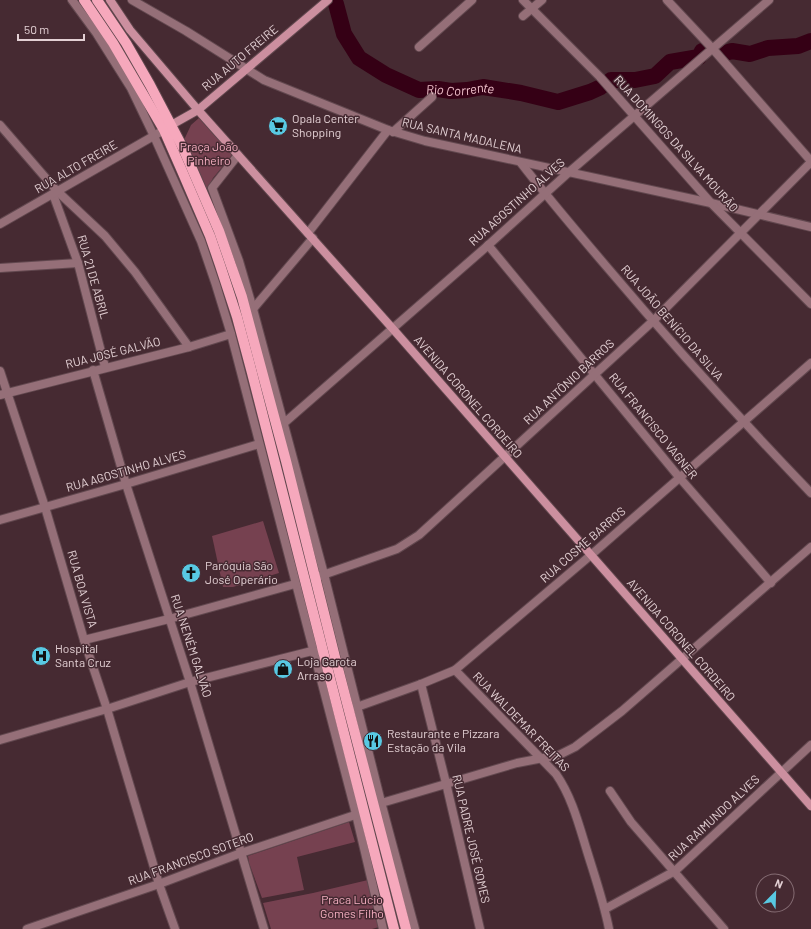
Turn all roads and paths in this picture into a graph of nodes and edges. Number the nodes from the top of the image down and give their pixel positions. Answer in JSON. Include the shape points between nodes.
{"nodes":[{"id":1,"x":72,"y":0,"type":"edge"},
{"id":2,"x":84,"y":0,"type":"edge"},
{"id":3,"x":97,"y":0,"type":"edge"},
{"id":4,"x":110,"y":0,"type":"edge"},
{"id":5,"x":132,"y":0,"type":"edge"},
{"id":6,"x":472,"y":0,"type":"edge"},
{"id":7,"x":523,"y":0,"type":"edge"},
{"id":8,"x":542,"y":0,"type":"edge"},
{"id":9,"x":668,"y":0,"type":"edge"},
{"id":10,"x":769,"y":0,"type":"edge"},
{"id":11,"x":325,"y":1,"type":"edge"},
{"id":12,"x":531,"y":9,"type":"junction"},
{"id":13,"x":523,"y":16,"type":"dead end"},
{"id":14,"x":419,"y":47,"type":"dead end"},
{"id":15,"x":712,"y":48,"type":"junction"},
{"id":16,"x":246,"y":68,"type":"junction"},
{"id":17,"x":432,"y":97,"type":"dead end"},
{"id":18,"x":198,"y":110,"type":"junction"},
{"id":19,"x":634,"y":117,"type":"junction"},
{"id":20,"x":0,"y":124,"type":"edge"},
{"id":21,"x":168,"y":127,"type":"junction"},
{"id":22,"x":391,"y":131,"type":"junction"},
{"id":23,"x":154,"y":136,"type":"junction"},
{"id":24,"x":238,"y":155,"type":"junction"},
{"id":25,"x":811,"y":162,"type":"edge"},
{"id":26,"x":521,"y":163,"type":"junction"},
{"id":27,"x":568,"y":173,"type":"junction"},
{"id":28,"x":55,"y":192,"type":"junction"},
{"id":29,"x":545,"y":194,"type":"junction"},
{"id":30,"x":711,"y":203,"type":"junction"},
{"id":31,"x":758,"y":215,"type":"junction"},
{"id":32,"x":0,"y":224,"type":"edge"},
{"id":33,"x":811,"y":227,"type":"edge"},
{"id":34,"x":219,"y":231,"type":"junction"},
{"id":35,"x":742,"y":233,"type":"junction"},
{"id":36,"x":310,"y":236,"type":"junction"},
{"id":37,"x":201,"y":241,"type":"junction"},
{"id":38,"x":488,"y":246,"type":"junction"},
{"id":39,"x":78,"y":263,"type":"junction"},
{"id":40,"x":0,"y":268,"type":"edge"},
{"id":41,"x":811,"y":304,"type":"edge"},
{"id":42,"x":253,"y":309,"type":"junction"},
{"id":43,"x":653,"y":321,"type":"junction"},
{"id":44,"x":393,"y":329,"type":"junction"},
{"id":45,"x":231,"y":334,"type":"junction"},
{"id":46,"x":189,"y":347,"type":"junction"},
{"id":47,"x":811,"y":363,"type":"edge"},
{"id":48,"x":105,"y":367,"type":"junction"},
{"id":49,"x":93,"y":370,"type":"junction"},
{"id":50,"x":0,"y":372,"type":"edge"},
{"id":51,"x":595,"y":374,"type":"junction"},
{"id":52,"x":4,"y":393,"type":"edge"},
{"id":53,"x":744,"y":423,"type":"junction"},
{"id":54,"x":283,"y":424,"type":"junction"},
{"id":55,"x":259,"y":444,"type":"junction"},
{"id":56,"x":504,"y":457,"type":"junction"},
{"id":57,"x":286,"y":461,"type":"junction"},
{"id":58,"x":274,"y":464,"type":"junction"},
{"id":59,"x":679,"y":477,"type":"junction"},
{"id":60,"x":126,"y":484,"type":"junction"},
{"id":61,"x":811,"y":493,"type":"edge"},
{"id":62,"x":45,"y":507,"type":"junction"},
{"id":63,"x":0,"y":520,"type":"edge"},
{"id":64,"x":811,"y":547,"type":"edge"},
{"id":65,"x":591,"y":555,"type":"junction"},
{"id":66,"x":320,"y":576,"type":"junction"},
{"id":67,"x":771,"y":583,"type":"junction"},
{"id":68,"x":295,"y":584,"type":"junction"},
{"id":69,"x":169,"y":619,"type":"junction"},
{"id":70,"x":84,"y":640,"type":"junction"},
{"id":71,"x":312,"y":650,"type":"junction"},
{"id":72,"x":324,"y":654,"type":"junction"},
{"id":73,"x":335,"y":657,"type":"junction"},
{"id":74,"x":682,"y":660,"type":"junction"},
{"id":75,"x":346,"y":661,"type":"junction"},
{"id":76,"x":455,"y":670,"type":"junction"},
{"id":77,"x":190,"y":682,"type":"junction"},
{"id":78,"x":421,"y":684,"type":"junction"},
{"id":79,"x":354,"y":708,"type":"junction"},
{"id":80,"x":107,"y":709,"type":"junction"},
{"id":81,"x":0,"y":740,"type":"edge"},
{"id":82,"x":811,"y":745,"type":"edge"},
{"id":83,"x":542,"y":759,"type":"junction"},
{"id":84,"x":781,"y":772,"type":"junction"},
{"id":85,"x":446,"y":783,"type":"junction"},
{"id":86,"x":610,"y":791,"type":"dead end"},
{"id":87,"x":378,"y":804,"type":"junction"},
{"id":88,"x":811,"y":806,"type":"edge"},
{"id":89,"x":360,"y":813,"type":"junction"},
{"id":90,"x":241,"y":853,"type":"junction"},
{"id":91,"x":675,"y":871,"type":"junction"},
{"id":92,"x":160,"y":884,"type":"junction"},
{"id":93,"x":605,"y":909,"type":"junction"},
{"id":94,"x":27,"y":929,"type":"edge"},
{"id":95,"x":175,"y":929,"type":"edge"},
{"id":96,"x":264,"y":929,"type":"edge"},
{"id":97,"x":383,"y":929,"type":"edge"},
{"id":98,"x":394,"y":929,"type":"edge"},
{"id":99,"x":406,"y":929,"type":"edge"},
{"id":100,"x":415,"y":929,"type":"edge"},
{"id":101,"x":480,"y":929,"type":"edge"},
{"id":102,"x":609,"y":929,"type":"edge"},
{"id":103,"x":724,"y":929,"type":"edge"}],
"edges":[{"from":1,"to":23,"type":"street","via":[[127,82]]},
{"from":2,"to":21,"type":"main road"},
{"from":3,"to":21,"type":"main road","via":[[126,43]]},
{"from":4,"to":18,"type":"street","name":"AVENIDA CORONEL CORDEIRO","via":[[130,30]]},
{"from":5,"to":16,"type":"street","name":"RUA SANTA MADALENA"},
{"from":6,"to":14,"type":"street"},
{"from":7,"to":12,"type":"street","name":"RUA DOMINGOS DA SILVA MOURÃO"},
{"from":8,"to":12,"type":"street"},
{"from":9,"to":15,"type":"street"},
{"from":10,"to":15,"type":"street","name":"RUA AGOSTINHO ALVES"},
{"from":11,"to":16,"type":"street","name":"RUA AUTO FREIRE"},
{"from":12,"to":13,"type":"street"},
{"from":12,"to":19,"type":"street","name":"RUA DOMINGOS DA SILVA MOURÃO","via":[[600,77]]},
{"from":15,"to":19,"type":"street","name":"RUA AGOSTINHO ALVES"},
{"from":15,"to":25,"type":"street"},
{"from":16,"to":18,"type":"street","name":"RUA AUTO FREIRE"},
{"from":16,"to":22,"type":"street","name":"RUA SANTA MADALENA","via":[[264,80]]},
{"from":17,"to":22,"type":"street"},
{"from":18,"to":21,"type":"street","name":"RUA AUTO FREIRE"},
{"from":18,"to":24,"type":"street","name":"AVENIDA CORONEL CORDEIRO"},
{"from":19,"to":27,"type":"street","name":"RUA AGOSTINHO ALVES"},
{"from":19,"to":30,"type":"street","name":"RUA DOMINGOS DA SILVA MOURÃO"},
{"from":20,"to":28,"type":"street"},
{"from":21,"to":23,"type":"street","name":"RUA ALTO FREIRE"},
{"from":21,"to":34,"type":"main road"},
{"from":22,"to":26,"type":"street","name":"RUA SANTA MADALENA"},
{"from":22,"to":36,"type":"street"},
{"from":23,"to":28,"type":"street","name":"RUA ALTO FREIRE"},
{"from":23,"to":37,"type":"street"},
{"from":24,"to":34,"type":"street","via":[[212,188]]},
{"from":24,"to":36,"type":"street","name":"AVENIDA CORONEL CORDEIRO"},
{"from":25,"to":31,"type":"street","name":"RUA ANTÔNIO BARROS"},
{"from":26,"to":27,"type":"street","name":"RUA SANTA MADALENA"},
{"from":26,"to":29,"type":"street","name":"RUA JOÃO BENÍCIO DA SILVA"},
{"from":27,"to":29,"type":"street","name":"RUA AGOSTINHO ALVES"},
{"from":27,"to":30,"type":"street","name":"RUA SANTA MADALENA"},
{"from":28,"to":32,"type":"street","name":"RUA ALTO FREIRE"},
{"from":28,"to":39,"type":"street","name":"RUA 21 DE ABRIL"},
{"from":28,"to":46,"type":"street","via":[[105,236],[135,272]]},
{"from":29,"to":38,"type":"street","name":"RUA AGOSTINHO ALVES"},
{"from":29,"to":43,"type":"street","name":"RUA JOÃO BENÍCIO DA SILVA"},
{"from":30,"to":31,"type":"street","name":"RUA SANTA MADALENA"},
{"from":30,"to":35,"type":"street","name":"RUA DOMINGOS DA SILVA MOURÃO"},
{"from":31,"to":33,"type":"street","name":"RUA SANTA MADALENA"},
{"from":31,"to":35,"type":"street","name":"RUA ANTÔNIO BARROS"},
{"from":34,"to":37,"type":"street"},
{"from":34,"to":42,"type":"street","via":[[239,261]]},
{"from":34,"to":57,"type":"main road","via":[[242,297]]},
{"from":34,"to":58,"type":"main road","via":[[237,317]]},
{"from":35,"to":41,"type":"street","name":"RUA DOMINGOS DA SILVA MOURÃO"},
{"from":35,"to":43,"type":"street","name":"RUA ANTÔNIO BARROS"},
{"from":36,"to":42,"type":"street"},
{"from":36,"to":44,"type":"street","name":"AVENIDA CORONEL CORDEIRO"},
{"from":37,"to":45,"type":"street"},
{"from":38,"to":44,"type":"street","name":"RUA AGOSTINHO ALVES"},
{"from":38,"to":51,"type":"street","name":"RUA FRANCISCO VAGNER"},
{"from":39,"to":40,"type":"street"},
{"from":39,"to":48,"type":"street","name":"RUA 21 DE ABRIL"},
{"from":42,"to":54,"type":"street"},
{"from":43,"to":51,"type":"street","name":"RUA ANTÔNIO BARROS"},
{"from":43,"to":53,"type":"street","name":"RUA JOÃO BENÍCIO DA SILVA"},
{"from":44,"to":54,"type":"street","name":"RUA AGOSTINHO ALVES"},
{"from":44,"to":56,"type":"street","name":"AVENIDA CORONEL CORDEIRO"},
{"from":45,"to":46,"type":"street","name":"RUA JOSÉ GALVÃO"},
{"from":45,"to":55,"type":"street"},
{"from":46,"to":48,"type":"street","name":"RUA JOSÉ GALVÃO"},
{"from":47,"to":53,"type":"street","name":"RUA COSME BARROS"},
{"from":48,"to":49,"type":"street","name":"RUA JOSÉ GALVÃO"},
{"from":49,"to":52,"type":"street","name":"RUA JOSÉ GALVÃO"},
{"from":49,"to":60,"type":"street","name":"RUA NENÉM GALVÃO"},
{"from":50,"to":52,"type":"street","name":"RUA BOA VISTA"},
{"from":51,"to":56,"type":"street","name":"RUA ANTÔNIO BARROS"},
{"from":51,"to":59,"type":"street","name":"RUA FRANCISCO VAGNER"},
{"from":52,"to":62,"type":"street","name":"RUA BOA VISTA"},
{"from":53,"to":59,"type":"street","name":"RUA COSME BARROS"},
{"from":53,"to":61,"type":"street","name":"RUA JOÃO BENÍCIO DA SILVA"},
{"from":54,"to":66,"type":"street"},
{"from":55,"to":60,"type":"street","name":"RUA AGOSTINHO ALVES"},
{"from":55,"to":68,"type":"street"},
{"from":56,"to":65,"type":"street","name":"AVENIDA CORONEL CORDEIRO"},
{"from":56,"to":66,"type":"street","name":"RUA ANTÔNIO BARROS","via":[[419,535],[397,550]]},
{"from":57,"to":58,"type":"main road"},
{"from":57,"to":66,"type":"main road"},
{"from":58,"to":72,"type":"main road"},
{"from":59,"to":65,"type":"street","name":"RUA COSME BARROS"},
{"from":59,"to":67,"type":"street","name":"RUA FRANCISCO VAGNER"},
{"from":60,"to":62,"type":"street","name":"RUA AGOSTINHO ALVES"},
{"from":60,"to":69,"type":"street","name":"RUA NENÉM GALVÃO"},
{"from":62,"to":63,"type":"street","name":"RUA AGOSTINHO ALVES"},
{"from":62,"to":70,"type":"street","name":"RUA BOA VISTA"},
{"from":64,"to":67,"type":"street"},
{"from":65,"to":74,"type":"street","name":"AVENIDA CORONEL CORDEIRO"},
{"from":65,"to":76,"type":"street","name":"RUA COSME BARROS"},
{"from":66,"to":73,"type":"main road"},
{"from":66,"to":75,"type":"street"},
{"from":67,"to":74,"type":"street"},
{"from":68,"to":69,"type":"street"},
{"from":68,"to":71,"type":"street"},
{"from":69,"to":70,"type":"street"},
{"from":69,"to":77,"type":"street","name":"RUA NENÉM GALVÃO"},
{"from":70,"to":80,"type":"street","name":"RUA BOA VISTA"},
{"from":71,"to":72,"type":"street"},
{"from":71,"to":77,"type":"street"},
{"from":71,"to":89,"type":"street"},
{"from":72,"to":73,"type":"street"},
{"from":72,"to":89,"type":"main road"},
{"from":73,"to":75,"type":"street"},
{"from":73,"to":79,"type":"main road"},
{"from":74,"to":83,"type":"street","via":[[575,747],[560,755]]},
{"from":74,"to":84,"type":"street","name":"AVENIDA CORONEL CORDEIRO"},
{"from":75,"to":79,"type":"street"},
{"from":76,"to":78,"type":"street","name":"RUA COSME BARROS"},
{"from":76,"to":83,"type":"street","name":"RUA WALDEMAR FREITAS"},
{"from":77,"to":80,"type":"street"},
{"from":77,"to":90,"type":"street","name":"RUA NENÉM GALVÃO"},
{"from":78,"to":79,"type":"street","name":"RUA COSME BARROS"},
{"from":78,"to":85,"type":"street","name":"RUA PADRE JOSÉ GOMES"},
{"from":79,"to":87,"type":"main road"},
{"from":80,"to":81,"type":"street"},
{"from":80,"to":92,"type":"street","name":"RUA BOA VISTA"},
{"from":82,"to":84,"type":"street","name":"RUA RAIMUNDO ALVES"},
{"from":83,"to":85,"type":"street","via":[[517,762]]},
{"from":83,"to":93,"type":"street","name":"RUA WALDEMAR FREITAS","via":[[565,787]]},
{"from":84,"to":88,"type":"street","name":"AVENIDA CORONEL CORDEIRO"},
{"from":84,"to":91,"type":"street","name":"RUA RAIMUNDO ALVES"},
{"from":85,"to":87,"type":"street"},
{"from":85,"to":101,"type":"street","name":"RUA PADRE JOSÉ GOMES"},
{"from":86,"to":91,"type":"street","via":[[632,822]]},
{"from":87,"to":99,"type":"main road"},
{"from":87,"to":100,"type":"street"},
{"from":89,"to":90,"type":"street","name":"RUA FRANCISCO SOTERO"},
{"from":89,"to":97,"type":"street"},
{"from":89,"to":98,"type":"main road"},
{"from":90,"to":92,"type":"street","name":"RUA FRANCISCO SOTERO"},
{"from":90,"to":96,"type":"street","name":"RUA NENÉM GALVÃO"},
{"from":91,"to":93,"type":"street","name":"RUA RAIMUNDO ALVES"},
{"from":91,"to":103,"type":"street"},
{"from":92,"to":94,"type":"street","name":"RUA FRANCISCO SOTERO"},
{"from":92,"to":95,"type":"street","name":"RUA BOA VISTA"},
{"from":93,"to":102,"type":"street","name":"RUA WALDEMAR FREITAS"}]}
